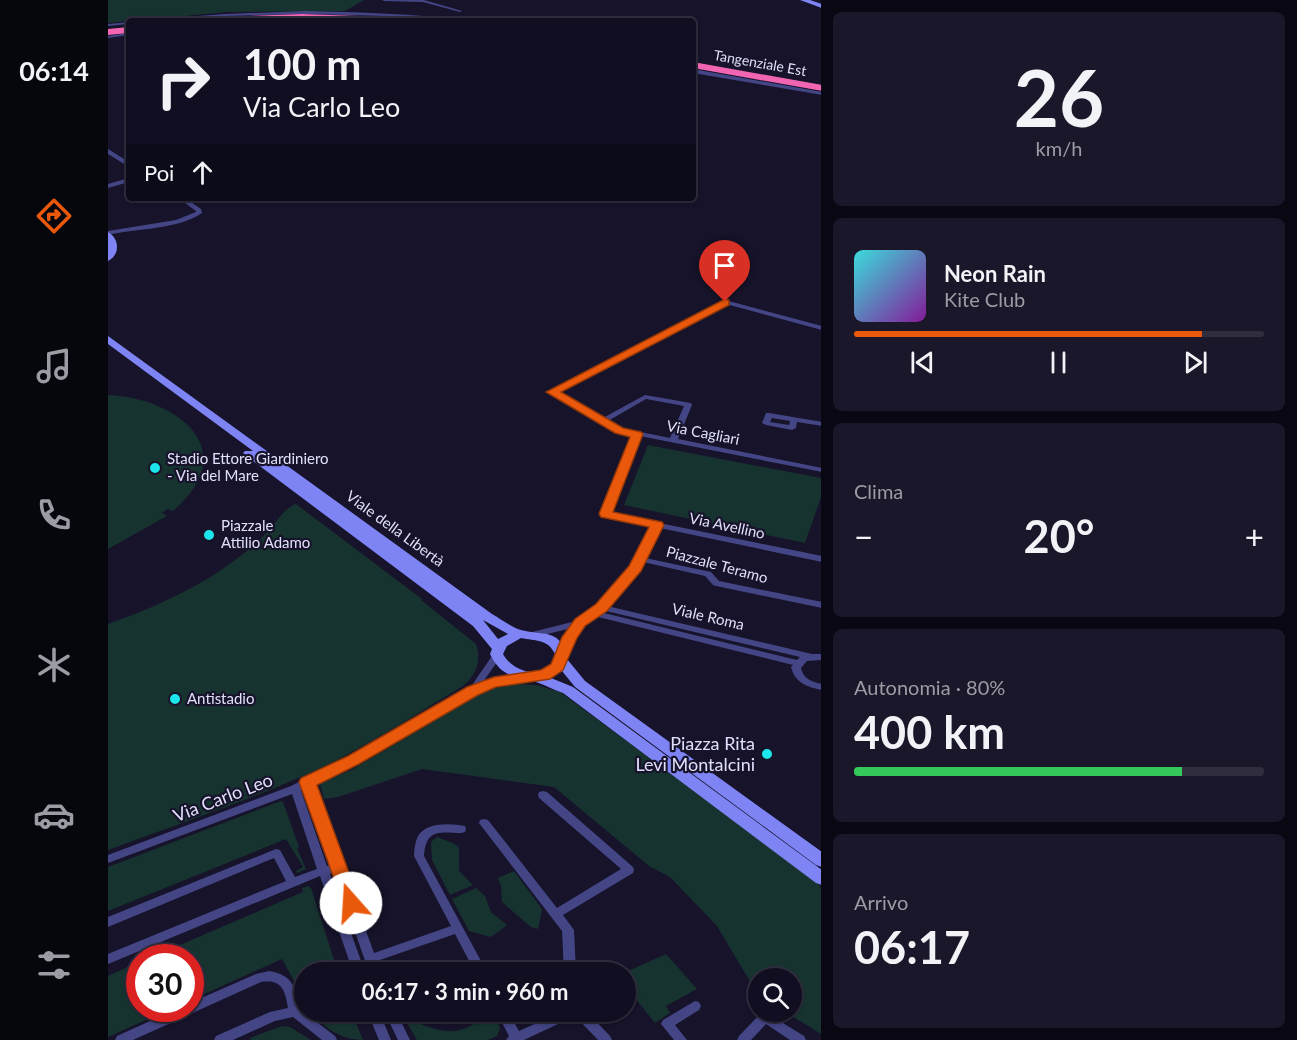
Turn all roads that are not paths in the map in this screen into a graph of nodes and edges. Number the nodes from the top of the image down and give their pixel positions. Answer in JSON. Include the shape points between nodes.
{"nodes":[{"id":1,"x":384,"y":0,"type":"edge"},
{"id":2,"x":803,"y":0,"type":"edge"},
{"id":3,"x":821,"y":6,"type":"edge"},
{"id":4,"x":460,"y":11,"type":"dead end"},
{"id":5,"x":184,"y":18,"type":"edge"},
{"id":6,"x":284,"y":18,"type":"edge"},
{"id":7,"x":338,"y":18,"type":"edge"},
{"id":8,"x":428,"y":18,"type":"edge"},
{"id":9,"x":126,"y":23,"type":"edge"},
{"id":10,"x":108,"y":25,"type":"edge"},
{"id":11,"x":126,"y":28,"type":"edge"},
{"id":12,"x":108,"y":31,"type":"edge"},
{"id":13,"x":126,"y":34,"type":"edge"},
{"id":14,"x":108,"y":37,"type":"edge"},
{"id":15,"x":696,"y":65,"type":"edge"},
{"id":16,"x":696,"y":72,"type":"edge"},
{"id":17,"x":821,"y":86,"type":"edge"},
{"id":18,"x":821,"y":94,"type":"edge"},
{"id":19,"x":108,"y":151,"type":"edge"},
{"id":20,"x":126,"y":163,"type":"edge"},
{"id":21,"x":126,"y":181,"type":"edge"},
{"id":22,"x":108,"y":186,"type":"edge"},
{"id":23,"x":186,"y":201,"type":"edge"},
{"id":24,"x":108,"y":234,"type":"edge"},
{"id":25,"x":108,"y":258,"type":"edge"},
{"id":26,"x":821,"y":327,"type":"edge"},
{"id":27,"x":108,"y":339,"type":"edge"},
{"id":28,"x":108,"y":348,"type":"edge"},
{"id":29,"x":794,"y":419,"type":"dead end"},
{"id":30,"x":602,"y":421,"type":"junction"},
{"id":31,"x":821,"y":424,"type":"edge"},
{"id":32,"x":637,"y":434,"type":"junction"},
{"id":33,"x":674,"y":441,"type":"junction"},
{"id":34,"x":821,"y":470,"type":"edge"},
{"id":35,"x":657,"y":525,"type":"junction"},
{"id":36,"x":821,"y":558,"type":"edge"},
{"id":37,"x":640,"y":559,"type":"junction"},
{"id":38,"x":821,"y":605,"type":"edge"},
{"id":39,"x":598,"y":610,"type":"junction"},
{"id":40,"x":580,"y":622,"type":"junction"},
{"id":41,"x":519,"y":634,"type":"junction"},
{"id":42,"x":535,"y":634,"type":"junction"},
{"id":43,"x":498,"y":652,"type":"junction"},
{"id":44,"x":808,"y":657,"type":"junction"},
{"id":45,"x":821,"y":657,"type":"edge"},
{"id":46,"x":561,"y":658,"type":"junction"},
{"id":47,"x":797,"y":663,"type":"junction"},
{"id":48,"x":530,"y":677,"type":"junction"},
{"id":49,"x":821,"y":687,"type":"edge"},
{"id":50,"x":472,"y":691,"type":"junction"},
{"id":51,"x":307,"y":782,"type":"junction"},
{"id":52,"x":295,"y":789,"type":"junction"},
{"id":53,"x":543,"y":795,"type":"dead end"},
{"id":54,"x":484,"y":823,"type":"dead end"},
{"id":55,"x":461,"y":829,"type":"dead end"},
{"id":56,"x":108,"y":858,"type":"edge"},
{"id":57,"x":821,"y":860,"type":"edge"},
{"id":58,"x":338,"y":867,"type":"junction"},
{"id":59,"x":324,"y":870,"type":"junction"},
{"id":60,"x":821,"y":878,"type":"edge"},
{"id":61,"x":293,"y":883,"type":"junction"},
{"id":62,"x":556,"y":914,"type":"junction"},
{"id":63,"x":108,"y":922,"type":"edge"},
{"id":64,"x":458,"y":928,"type":"junction"},
{"id":65,"x":108,"y":959,"type":"edge"},
{"id":66,"x":370,"y":959,"type":"junction"},
{"id":67,"x":356,"y":962,"type":"edge"},
{"id":68,"x":371,"y":962,"type":"edge"},
{"id":69,"x":476,"y":962,"type":"edge"},
{"id":70,"x":570,"y":962,"type":"edge"},
{"id":71,"x":294,"y":1005,"type":"edge"},
{"id":72,"x":695,"y":1006,"type":"dead end"},
{"id":73,"x":294,"y":1012,"type":"edge"},
{"id":74,"x":306,"y":1022,"type":"edge"},
{"id":75,"x":378,"y":1022,"type":"edge"},
{"id":76,"x":395,"y":1022,"type":"edge"},
{"id":77,"x":507,"y":1022,"type":"edge"},
{"id":78,"x":552,"y":1022,"type":"edge"},
{"id":79,"x":587,"y":1022,"type":"edge"},
{"id":80,"x":514,"y":1039,"type":"edge"},
{"id":81,"x":121,"y":1040,"type":"edge"},
{"id":82,"x":220,"y":1040,"type":"edge"},
{"id":83,"x":332,"y":1040,"type":"edge"},
{"id":84,"x":385,"y":1040,"type":"edge"},
{"id":85,"x":404,"y":1040,"type":"edge"},
{"id":86,"x":606,"y":1040,"type":"edge"},
{"id":87,"x":681,"y":1040,"type":"edge"},
{"id":88,"x":743,"y":1040,"type":"edge"},
{"id":89,"x":800,"y":1040,"type":"edge"}],
"edges":[{"from":1,"to":4,"type":"street","via":[[423,1]]},
{"from":2,"to":3,"type":"main road"},
{"from":5,"to":8,"type":"street","via":[[299,13]]},
{"from":6,"to":7,"type":"highway"},
{"from":9,"to":10,"type":"street"},
{"from":11,"to":12,"type":"highway"},
{"from":13,"to":14,"type":"street"},
{"from":15,"to":17,"type":"highway","name":"Tangenziale Est"},
{"from":16,"to":18,"type":"street"},
{"from":19,"to":20,"type":"street"},
{"from":21,"to":22,"type":"street"},
{"from":23,"to":24,"type":"street","via":[[199,213],[162,226]]},
{"from":24,"to":25,"type":"main road","via":[[113,249]]},
{"from":26,"to":30,"type":"street","name":"Via Cagliari","via":[[725,302],[552,392]]},
{"from":27,"to":41,"type":"main road","name":"Viale della Libertà","via":[[487,616]]},
{"from":28,"to":43,"type":"main road","name":"Viale della Libertà","via":[[478,623]]},
{"from":29,"to":31,"type":"street"},
{"from":30,"to":32,"type":"street","name":"Via Cagliari"},
{"from":30,"to":33,"type":"street","via":[[645,397],[688,405]]},
{"from":32,"to":33,"type":"street","name":"Via Cagliari"},
{"from":32,"to":35,"type":"street","name":"Via Avellino","via":[[605,514]]},
{"from":33,"to":34,"type":"street","name":"Via Cagliari"},
{"from":35,"to":36,"type":"street","name":"Via Avellino"},
{"from":35,"to":37,"type":"street"},
{"from":37,"to":38,"type":"street","name":"Piazzale Teramo","via":[[708,574],[716,583]]},
{"from":37,"to":39,"type":"street"},
{"from":39,"to":40,"type":"street"},
{"from":39,"to":44,"type":"street","name":"Viale Roma"},
{"from":39,"to":47,"type":"street","name":"Viale Roma"},
{"from":40,"to":42,"type":"street"},
{"from":40,"to":46,"type":"street"},
{"from":41,"to":42,"type":"main road","name":"Viale della Libertà"},
{"from":41,"to":43,"type":"main road","via":[[503,642]]},
{"from":42,"to":46,"type":"main road","via":[[553,641]]},
{"from":43,"to":48,"type":"main road","name":"Viale della Libertà","via":[[505,669]]},
{"from":43,"to":50,"type":"street","name":"Via Carlo Leo"},
{"from":44,"to":45,"type":"street","name":"Viale Roma"},
{"from":44,"to":47,"type":"street","name":"Viale Roma"},
{"from":46,"to":48,"type":"main road","via":[[552,671]]},
{"from":46,"to":57,"type":"main road","via":[[580,684]]},
{"from":47,"to":49,"type":"street","via":[[799,677]]},
{"from":48,"to":50,"type":"street","name":"Via Carlo Leo","via":[[494,682]]},
{"from":48,"to":60,"type":"main road","name":"Viale della Libertà","via":[[568,690]]},
{"from":50,"to":51,"type":"street","name":"Via Carlo Leo"},
{"from":51,"to":52,"type":"street","name":"Via Carlo Leo"},
{"from":51,"to":58,"type":"street"},
{"from":52,"to":56,"type":"street","name":"Via Carlo Leo"},
{"from":52,"to":59,"type":"street"},
{"from":53,"to":62,"type":"street","via":[[629,870]]},
{"from":54,"to":62,"type":"street"},
{"from":55,"to":64,"type":"street","via":[[434,829],[419,844],[419,856]]},
{"from":58,"to":59,"type":"street"},
{"from":58,"to":66,"type":"street"},
{"from":59,"to":61,"type":"street"},
{"from":59,"to":67,"type":"street"},
{"from":61,"to":63,"type":"street","via":[[276,853]]},
{"from":61,"to":65,"type":"street"},
{"from":62,"to":70,"type":"street","via":[[568,930]]},
{"from":64,"to":66,"type":"street"},
{"from":64,"to":69,"type":"street"},
{"from":66,"to":68,"type":"street"},
{"from":71,"to":81,"type":"street","via":[[281,978],[273,974]]},
{"from":72,"to":87,"type":"street","via":[[667,1024]]},
{"from":73,"to":82,"type":"street","via":[[274,1016]]},
{"from":74,"to":83,"type":"street"},
{"from":75,"to":84,"type":"street"},
{"from":76,"to":85,"type":"street"},
{"from":77,"to":80,"type":"street"},
{"from":78,"to":80,"type":"street"},
{"from":79,"to":86,"type":"street"},
{"from":88,"to":89,"type":"street","via":[[765,1017]]}]}
